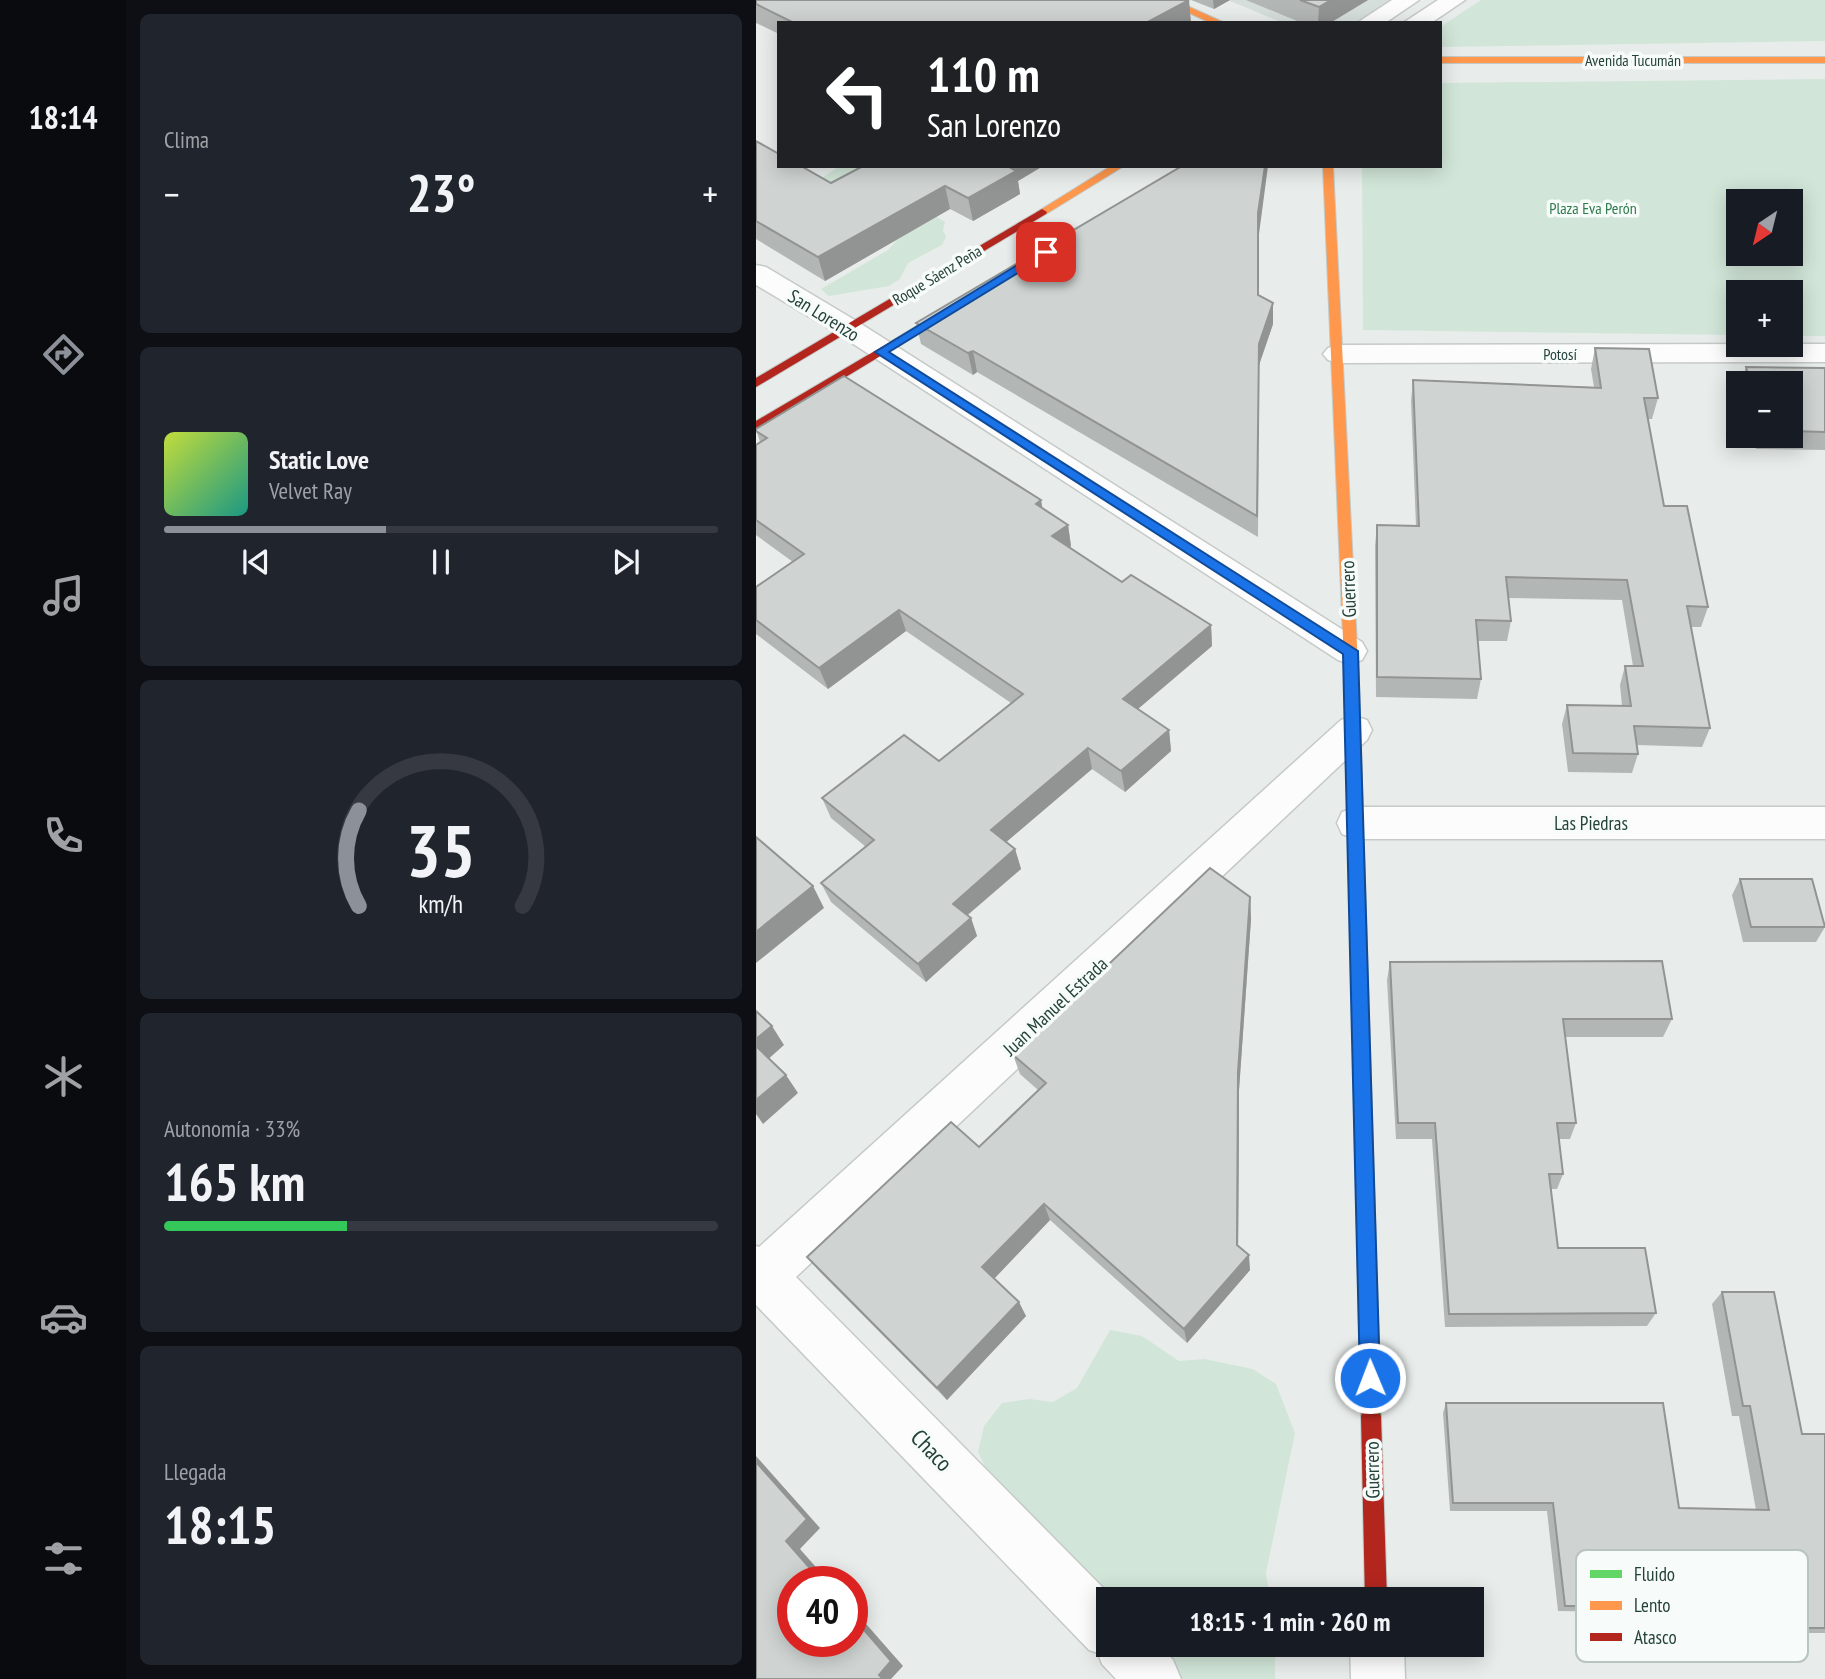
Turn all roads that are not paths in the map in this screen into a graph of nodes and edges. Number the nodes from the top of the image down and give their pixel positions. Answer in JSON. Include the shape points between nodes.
{"nodes":[{"id":1,"x":1166,"y":0,"type":"edge"},
{"id":2,"x":1408,"y":0,"type":"edge"},
{"id":3,"x":1454,"y":0,"type":"edge"},
{"id":4,"x":1215,"y":21,"type":"edge"},
{"id":5,"x":1371,"y":21,"type":"edge"},
{"id":6,"x":1417,"y":21,"type":"edge"},
{"id":7,"x":1442,"y":60,"type":"edge"},
{"id":8,"x":1825,"y":60,"type":"edge"},
{"id":9,"x":1116,"y":168,"type":"edge"},
{"id":10,"x":1328,"y":168,"type":"edge"},
{"id":11,"x":756,"y":273,"type":"edge"},
{"id":12,"x":975,"y":295,"type":"edge"},
{"id":13,"x":848,"y":328,"type":"junction"},
{"id":14,"x":881,"y":352,"type":"junction"},
{"id":15,"x":1825,"y":353,"type":"edge"},
{"id":16,"x":1338,"y":354,"type":"junction"},
{"id":17,"x":756,"y":383,"type":"edge"},
{"id":18,"x":756,"y":427,"type":"edge"},
{"id":19,"x":1350,"y":651,"type":"junction"},
{"id":20,"x":1354,"y":730,"type":"junction"},
{"id":21,"x":1356,"y":823,"type":"junction"},
{"id":22,"x":1825,"y":823,"type":"edge"},
{"id":23,"x":758,"y":1276,"type":"edge"},
{"id":24,"x":1376,"y":1587,"type":"edge"},
{"id":25,"x":1096,"y":1620,"type":"edge"},
{"id":26,"x":1133,"y":1657,"type":"edge"},
{"id":27,"x":1377,"y":1657,"type":"edge"},
{"id":28,"x":1154,"y":1679,"type":"edge"},
{"id":29,"x":1378,"y":1679,"type":"edge"}],
"edges":[{"from":1,"to":4,"type":"street"},
{"from":2,"to":5,"type":"street"},
{"from":3,"to":6,"type":"street"},
{"from":7,"to":8,"type":"street","name":"Avenida Tucumán"},
{"from":9,"to":13,"type":"street","name":"Roque Sáenz Peña"},
{"from":10,"to":16,"type":"street","name":"Guerrero"},
{"from":11,"to":13,"type":"street","name":"San Lorenzo"},
{"from":12,"to":14,"type":"street","name":"Roque Sáenz Peña"},
{"from":13,"to":14,"type":"street","name":"San Lorenzo"},
{"from":13,"to":17,"type":"street","name":"Roque Sáenz Peña"},
{"from":14,"to":18,"type":"street","name":"Roque Sáenz Peña"},
{"from":14,"to":19,"type":"street","name":"San Lorenzo"},
{"from":15,"to":16,"type":"street","name":"Potosí"},
{"from":16,"to":19,"type":"street","name":"Guerrero"},
{"from":19,"to":20,"type":"street","name":"Guerrero"},
{"from":20,"to":21,"type":"street","name":"Guerrero"},
{"from":20,"to":23,"type":"street","name":"Juan Manuel Estrada"},
{"from":21,"to":22,"type":"street","name":"Las Piedras"},
{"from":21,"to":24,"type":"street","name":"Guerrero"},
{"from":23,"to":25,"type":"street","name":"Chaco"},
{"from":26,"to":28,"type":"street"},
{"from":27,"to":29,"type":"street"}]}
